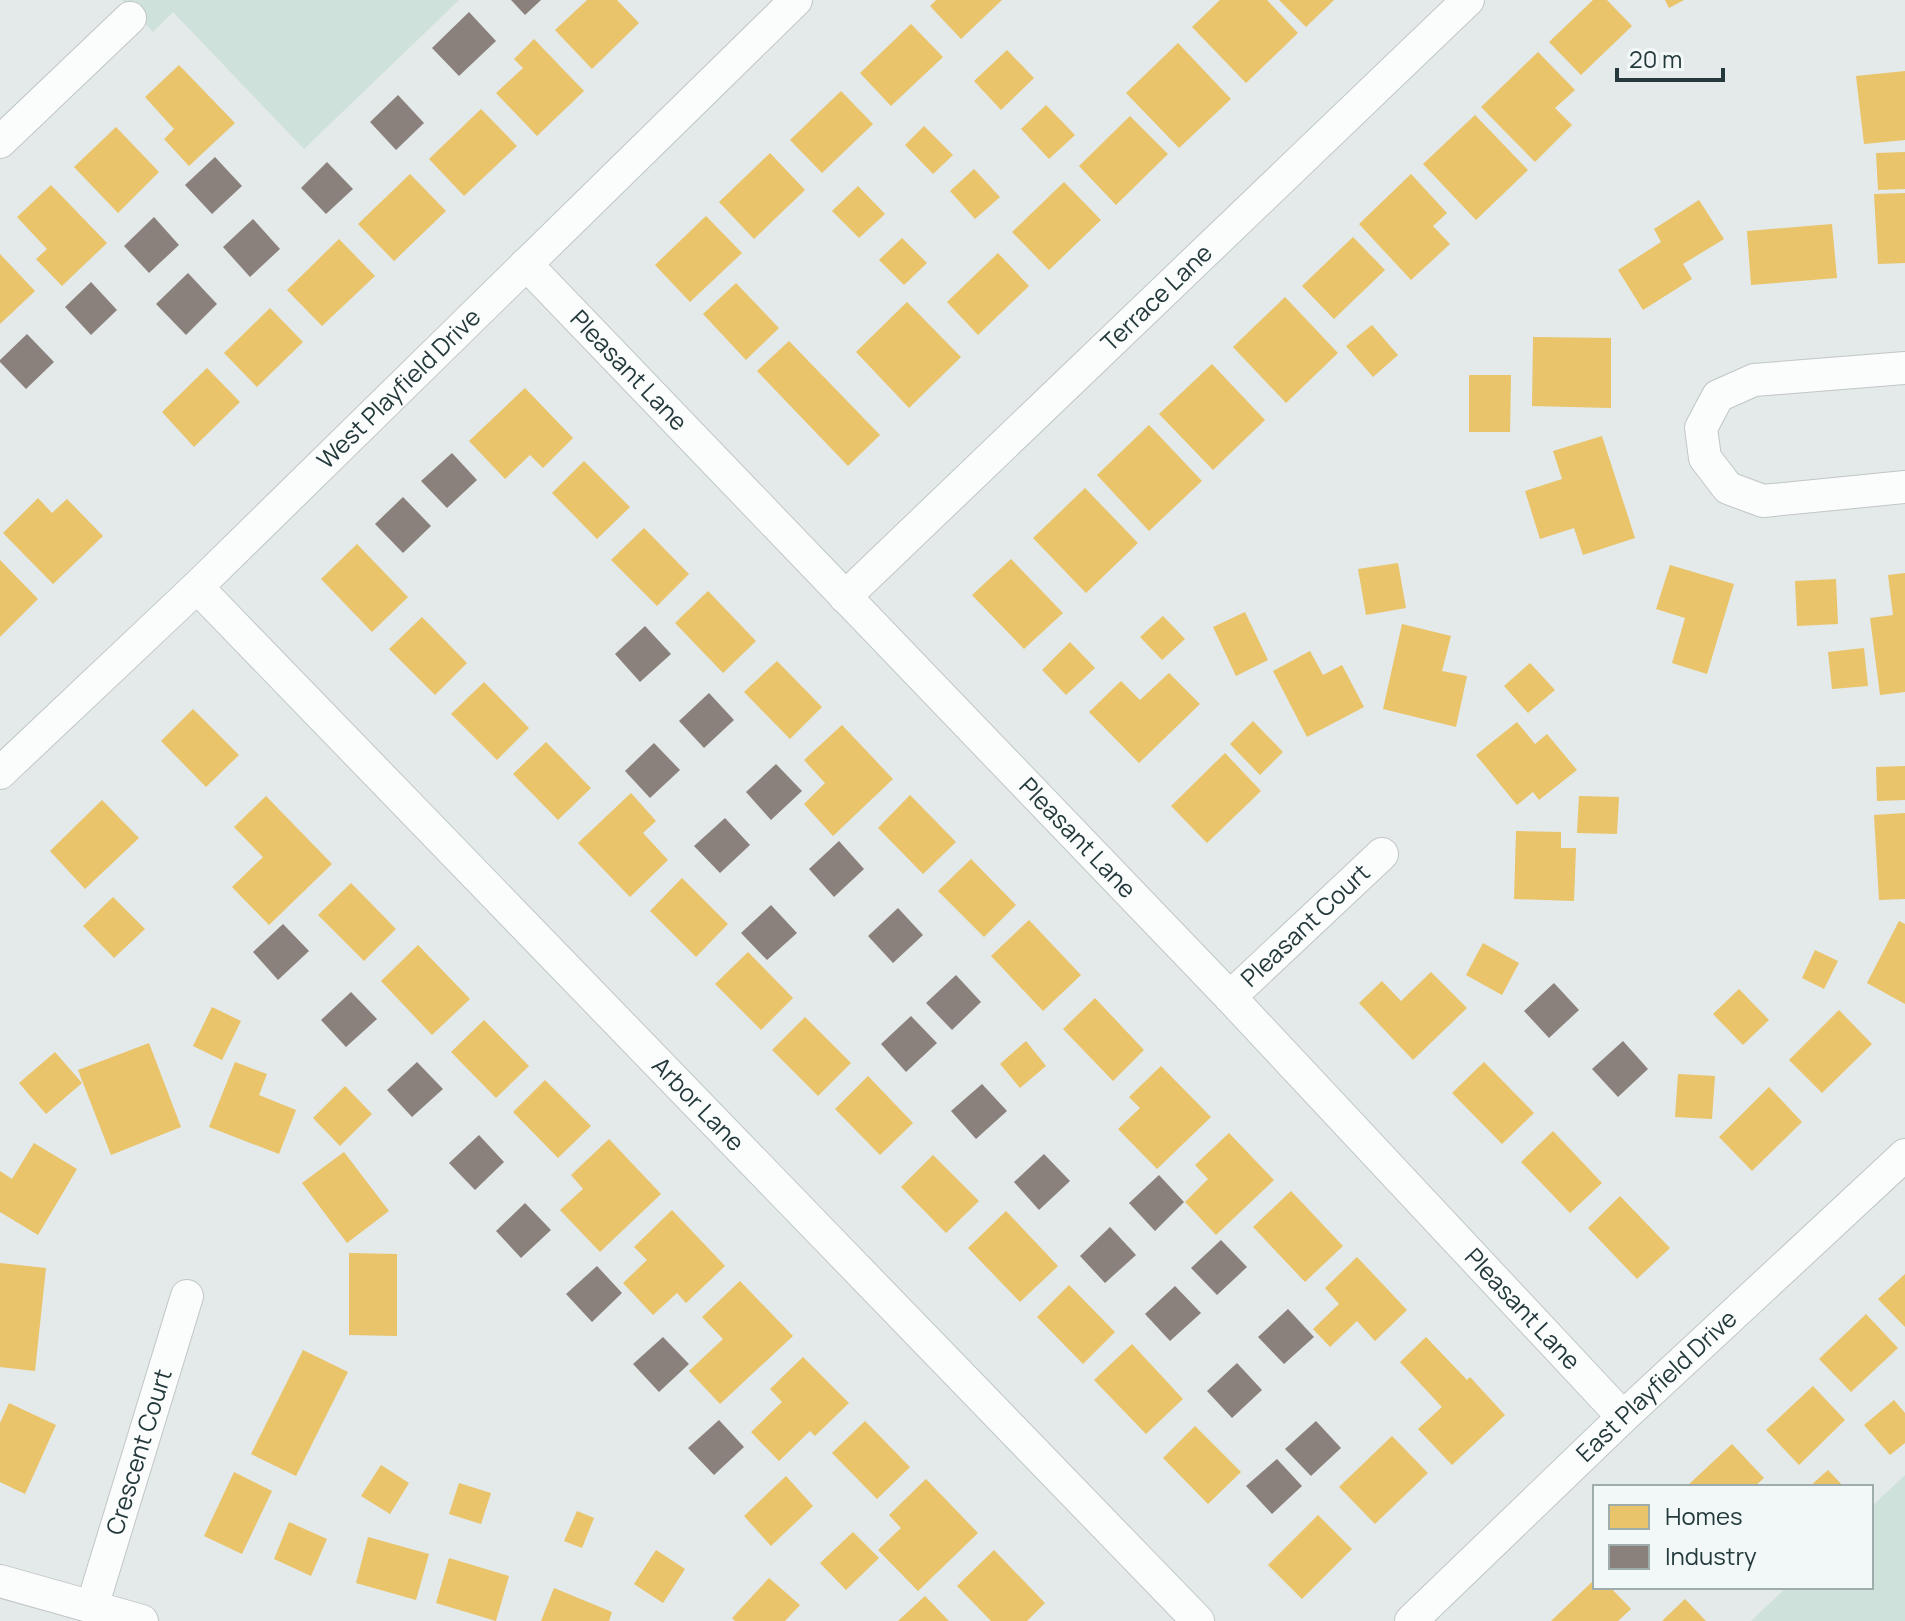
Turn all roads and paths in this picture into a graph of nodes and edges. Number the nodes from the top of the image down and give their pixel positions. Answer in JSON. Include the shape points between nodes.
{"nodes":[{"id":1,"x":796,"y":0,"type":"edge"},
{"id":2,"x":1468,"y":0,"type":"edge"},
{"id":3,"x":130,"y":18,"type":"dead end"},
{"id":4,"x":0,"y":142,"type":"edge"},
{"id":5,"x":526,"y":264,"type":"junction"},
{"id":6,"x":1905,"y":368,"type":"edge"},
{"id":7,"x":1905,"y":487,"type":"edge"},
{"id":8,"x":197,"y":587,"type":"junction"},
{"id":9,"x":845,"y":597,"type":"junction"},
{"id":10,"x":0,"y":773,"type":"edge"},
{"id":11,"x":1382,"y":854,"type":"dead end"},
{"id":12,"x":1230,"y":997,"type":"junction"},
{"id":13,"x":1905,"y":1155,"type":"edge"},
{"id":14,"x":187,"y":1296,"type":"dead end"},
{"id":15,"x":1623,"y":1417,"type":"junction"},
{"id":16,"x":0,"y":1581,"type":"edge"},
{"id":17,"x":92,"y":1607,"type":"junction"},
{"id":18,"x":142,"y":1621,"type":"edge"},
{"id":19,"x":1198,"y":1621,"type":"edge"},
{"id":20,"x":1411,"y":1621,"type":"edge"}],
"edges":[{"from":1,"to":5,"type":"street","name":"West Playfield Drive"},
{"from":2,"to":9,"type":"street","name":"Terrace Lane"},
{"from":3,"to":4,"type":"street"},
{"from":5,"to":8,"type":"street","name":"West Playfield Drive"},
{"from":5,"to":9,"type":"street","name":"Pleasant Lane"},
{"from":6,"to":7,"type":"street","via":[[1754,380],[1718,396],[1701,428],[1705,458],[1728,488],[1763,501]]},
{"from":8,"to":10,"type":"street","name":"West Playfield Drive"},
{"from":8,"to":19,"type":"street","name":"Arbor Lane"},
{"from":9,"to":12,"type":"street","name":"Pleasant Lane"},
{"from":11,"to":12,"type":"street","name":"Pleasant Court"},
{"from":12,"to":15,"type":"street","name":"Pleasant Lane"},
{"from":13,"to":15,"type":"street","name":"East Playfield Drive"},
{"from":14,"to":17,"type":"street","name":"Crescent Court"},
{"from":15,"to":20,"type":"street","name":"East Playfield Drive"},
{"from":16,"to":17,"type":"street"},
{"from":17,"to":18,"type":"street"}]}
